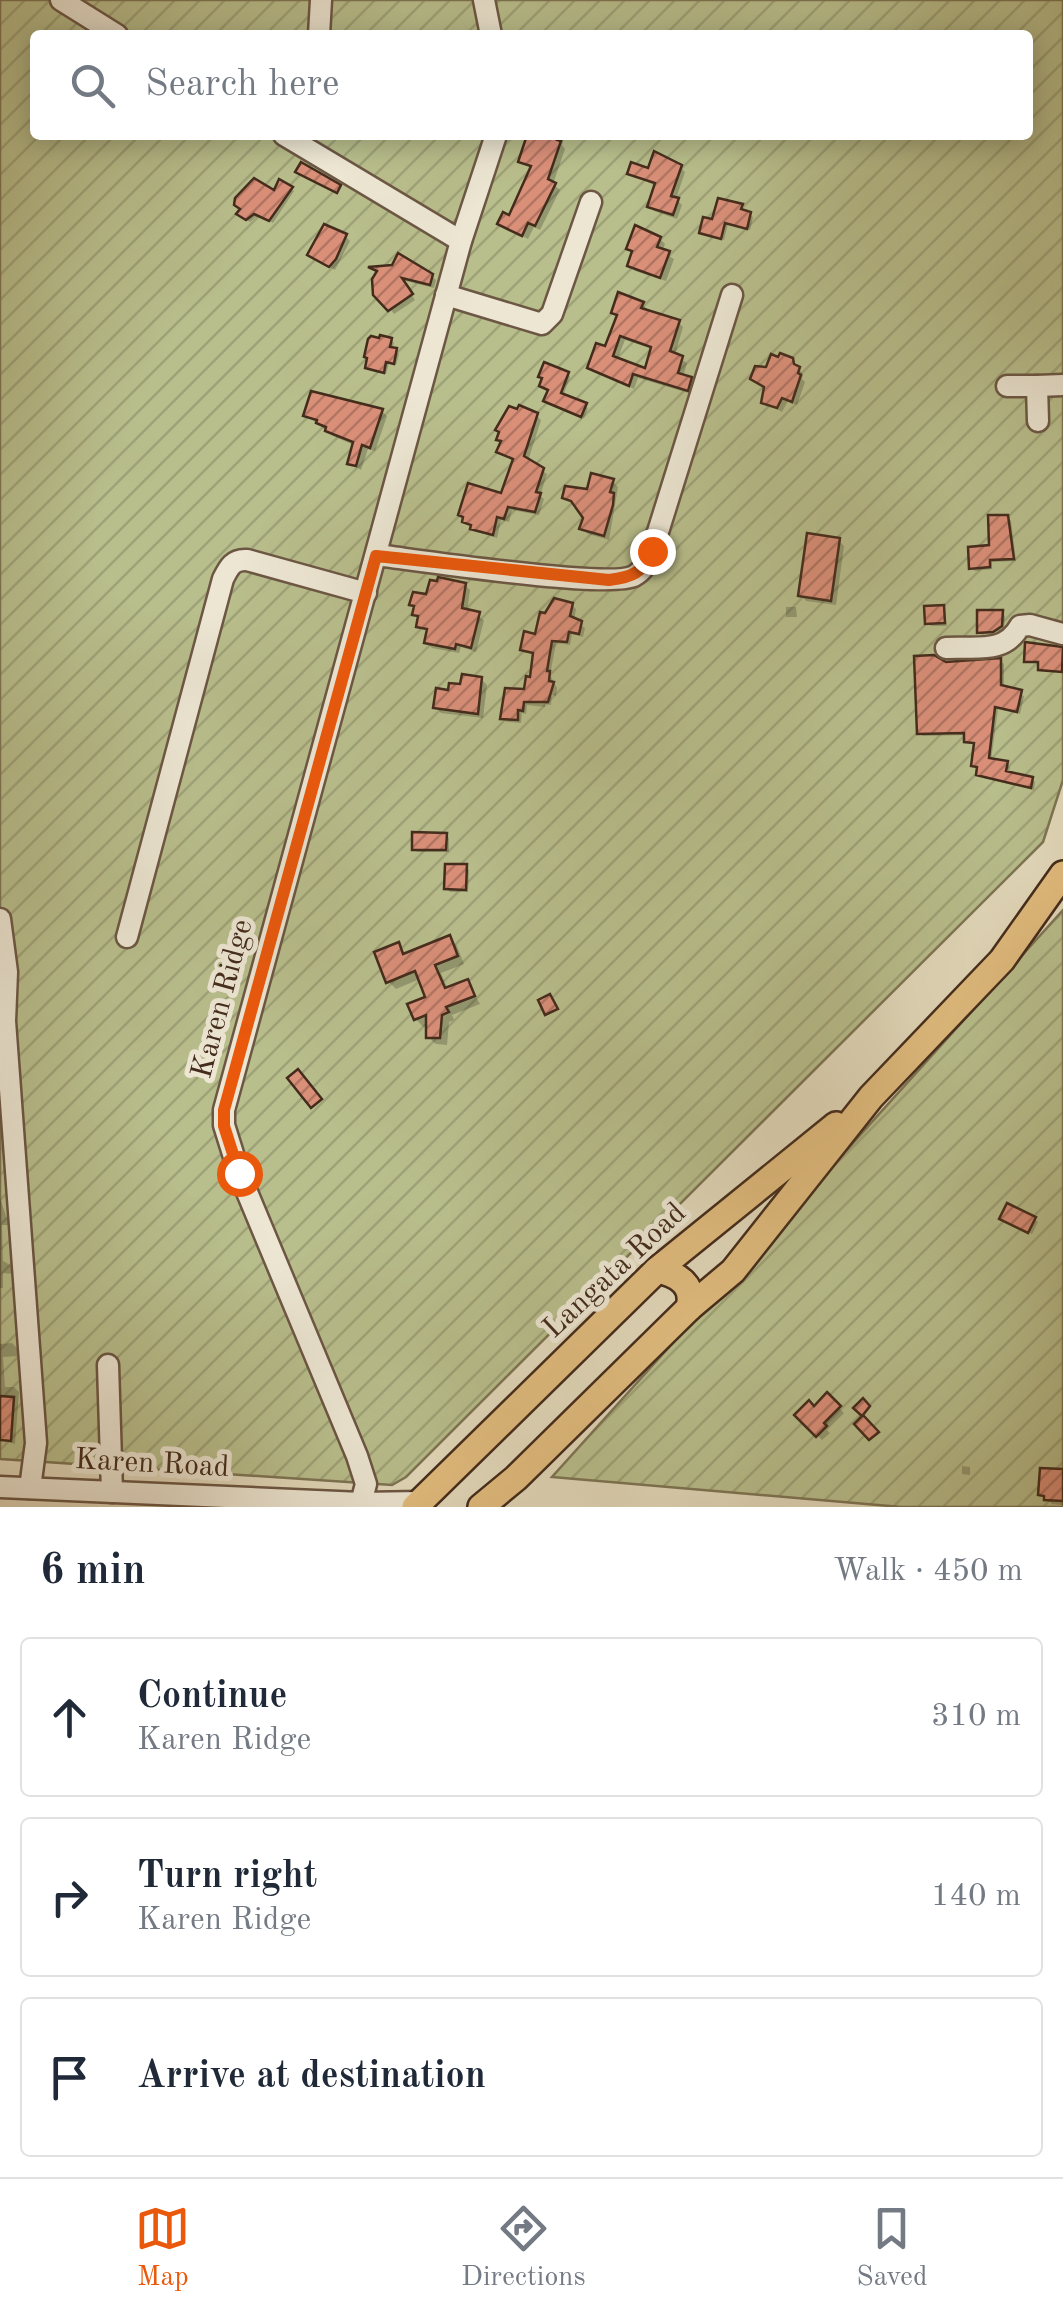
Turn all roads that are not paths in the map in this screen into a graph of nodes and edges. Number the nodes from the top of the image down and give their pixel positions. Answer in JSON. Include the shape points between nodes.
{"nodes":[{"id":1,"x":60,"y":0,"type":"edge"},
{"id":2,"x":321,"y":0,"type":"edge"},
{"id":3,"x":484,"y":0,"type":"edge"},
{"id":4,"x":110,"y":30,"type":"edge"},
{"id":5,"x":320,"y":30,"type":"edge"},
{"id":6,"x":490,"y":30,"type":"edge"},
{"id":7,"x":494,"y":140,"type":"edge"},
{"id":8,"x":318,"y":146,"type":"edge"},
{"id":9,"x":590,"y":202,"type":"dead end"},
{"id":10,"x":461,"y":241,"type":"junction"},
{"id":11,"x":446,"y":295,"type":"junction"},
{"id":12,"x":732,"y":295,"type":"dead end"},
{"id":13,"x":1063,"y":385,"type":"edge"},
{"id":14,"x":1007,"y":386,"type":"dead end"},
{"id":15,"x":1037,"y":386,"type":"junction"},
{"id":16,"x":1038,"y":421,"type":"dead end"},
{"id":17,"x":376,"y":556,"type":"junction"},
{"id":18,"x":366,"y":593,"type":"junction"},
{"id":19,"x":1063,"y":634,"type":"edge"},
{"id":20,"x":946,"y":648,"type":"dead end"},
{"id":21,"x":1063,"y":874,"type":"edge"},
{"id":22,"x":0,"y":919,"type":"edge"},
{"id":23,"x":126,"y":937,"type":"dead end"},
{"id":24,"x":871,"y":1097,"type":"junction"},
{"id":25,"x":658,"y":1270,"type":"junction"},
{"id":26,"x":689,"y":1308,"type":"junction"},
{"id":27,"x":108,"y":1365,"type":"dead end"},
{"id":28,"x":0,"y":1486,"type":"edge"},
{"id":29,"x":30,"y":1488,"type":"junction"},
{"id":30,"x":112,"y":1492,"type":"junction"},
{"id":31,"x":361,"y":1504,"type":"junction"},
{"id":32,"x":418,"y":1504,"type":"edge"},
{"id":33,"x":481,"y":1507,"type":"edge"}],
"edges":[{"from":1,"to":4,"type":"street"},
{"from":2,"to":5,"type":"street"},
{"from":3,"to":6,"type":"street"},
{"from":7,"to":10,"type":"street","name":"Karen Ridge"},
{"from":8,"to":10,"type":"street"},
{"from":9,"to":11,"type":"street","via":[[552,314],[542,324]]},
{"from":10,"to":11,"type":"street","name":"Karen Ridge"},
{"from":11,"to":17,"type":"street","name":"Karen Ridge"},
{"from":12,"to":17,"type":"street","via":[[652,551],[632,578]]},
{"from":13,"to":15,"type":"street"},
{"from":14,"to":15,"type":"street"},
{"from":15,"to":16,"type":"street"},
{"from":17,"to":18,"type":"street","name":"Karen Ridge"},
{"from":18,"to":23,"type":"street","via":[[247,560],[230,566]]},
{"from":18,"to":31,"type":"street","name":"Karen Ridge","via":[[224,1110],[239,1173],[366,1484]]},
{"from":19,"to":20,"type":"street","via":[[1030,624],[1004,645]]},
{"from":21,"to":24,"type":"main road","name":"Langata Road","via":[[1002,960]]},
{"from":22,"to":29,"type":"street","via":[[36,1442]]},
{"from":24,"to":25,"type":"main road","name":"Langata Road"},
{"from":24,"to":26,"type":"main road","name":"Langata Road","via":[[733,1271]]},
{"from":25,"to":26,"type":"main road","via":[[682,1279]]},
{"from":25,"to":32,"type":"main road","name":"Langata Road"},
{"from":26,"to":33,"type":"main road","name":"Langata Road"},
{"from":27,"to":30,"type":"street"},
{"from":28,"to":29,"type":"street","name":"Karen Road"},
{"from":29,"to":30,"type":"street","name":"Karen Road"},
{"from":30,"to":31,"type":"street","name":"Karen Road"},
{"from":31,"to":32,"type":"street","name":"Karen Road"}]}
